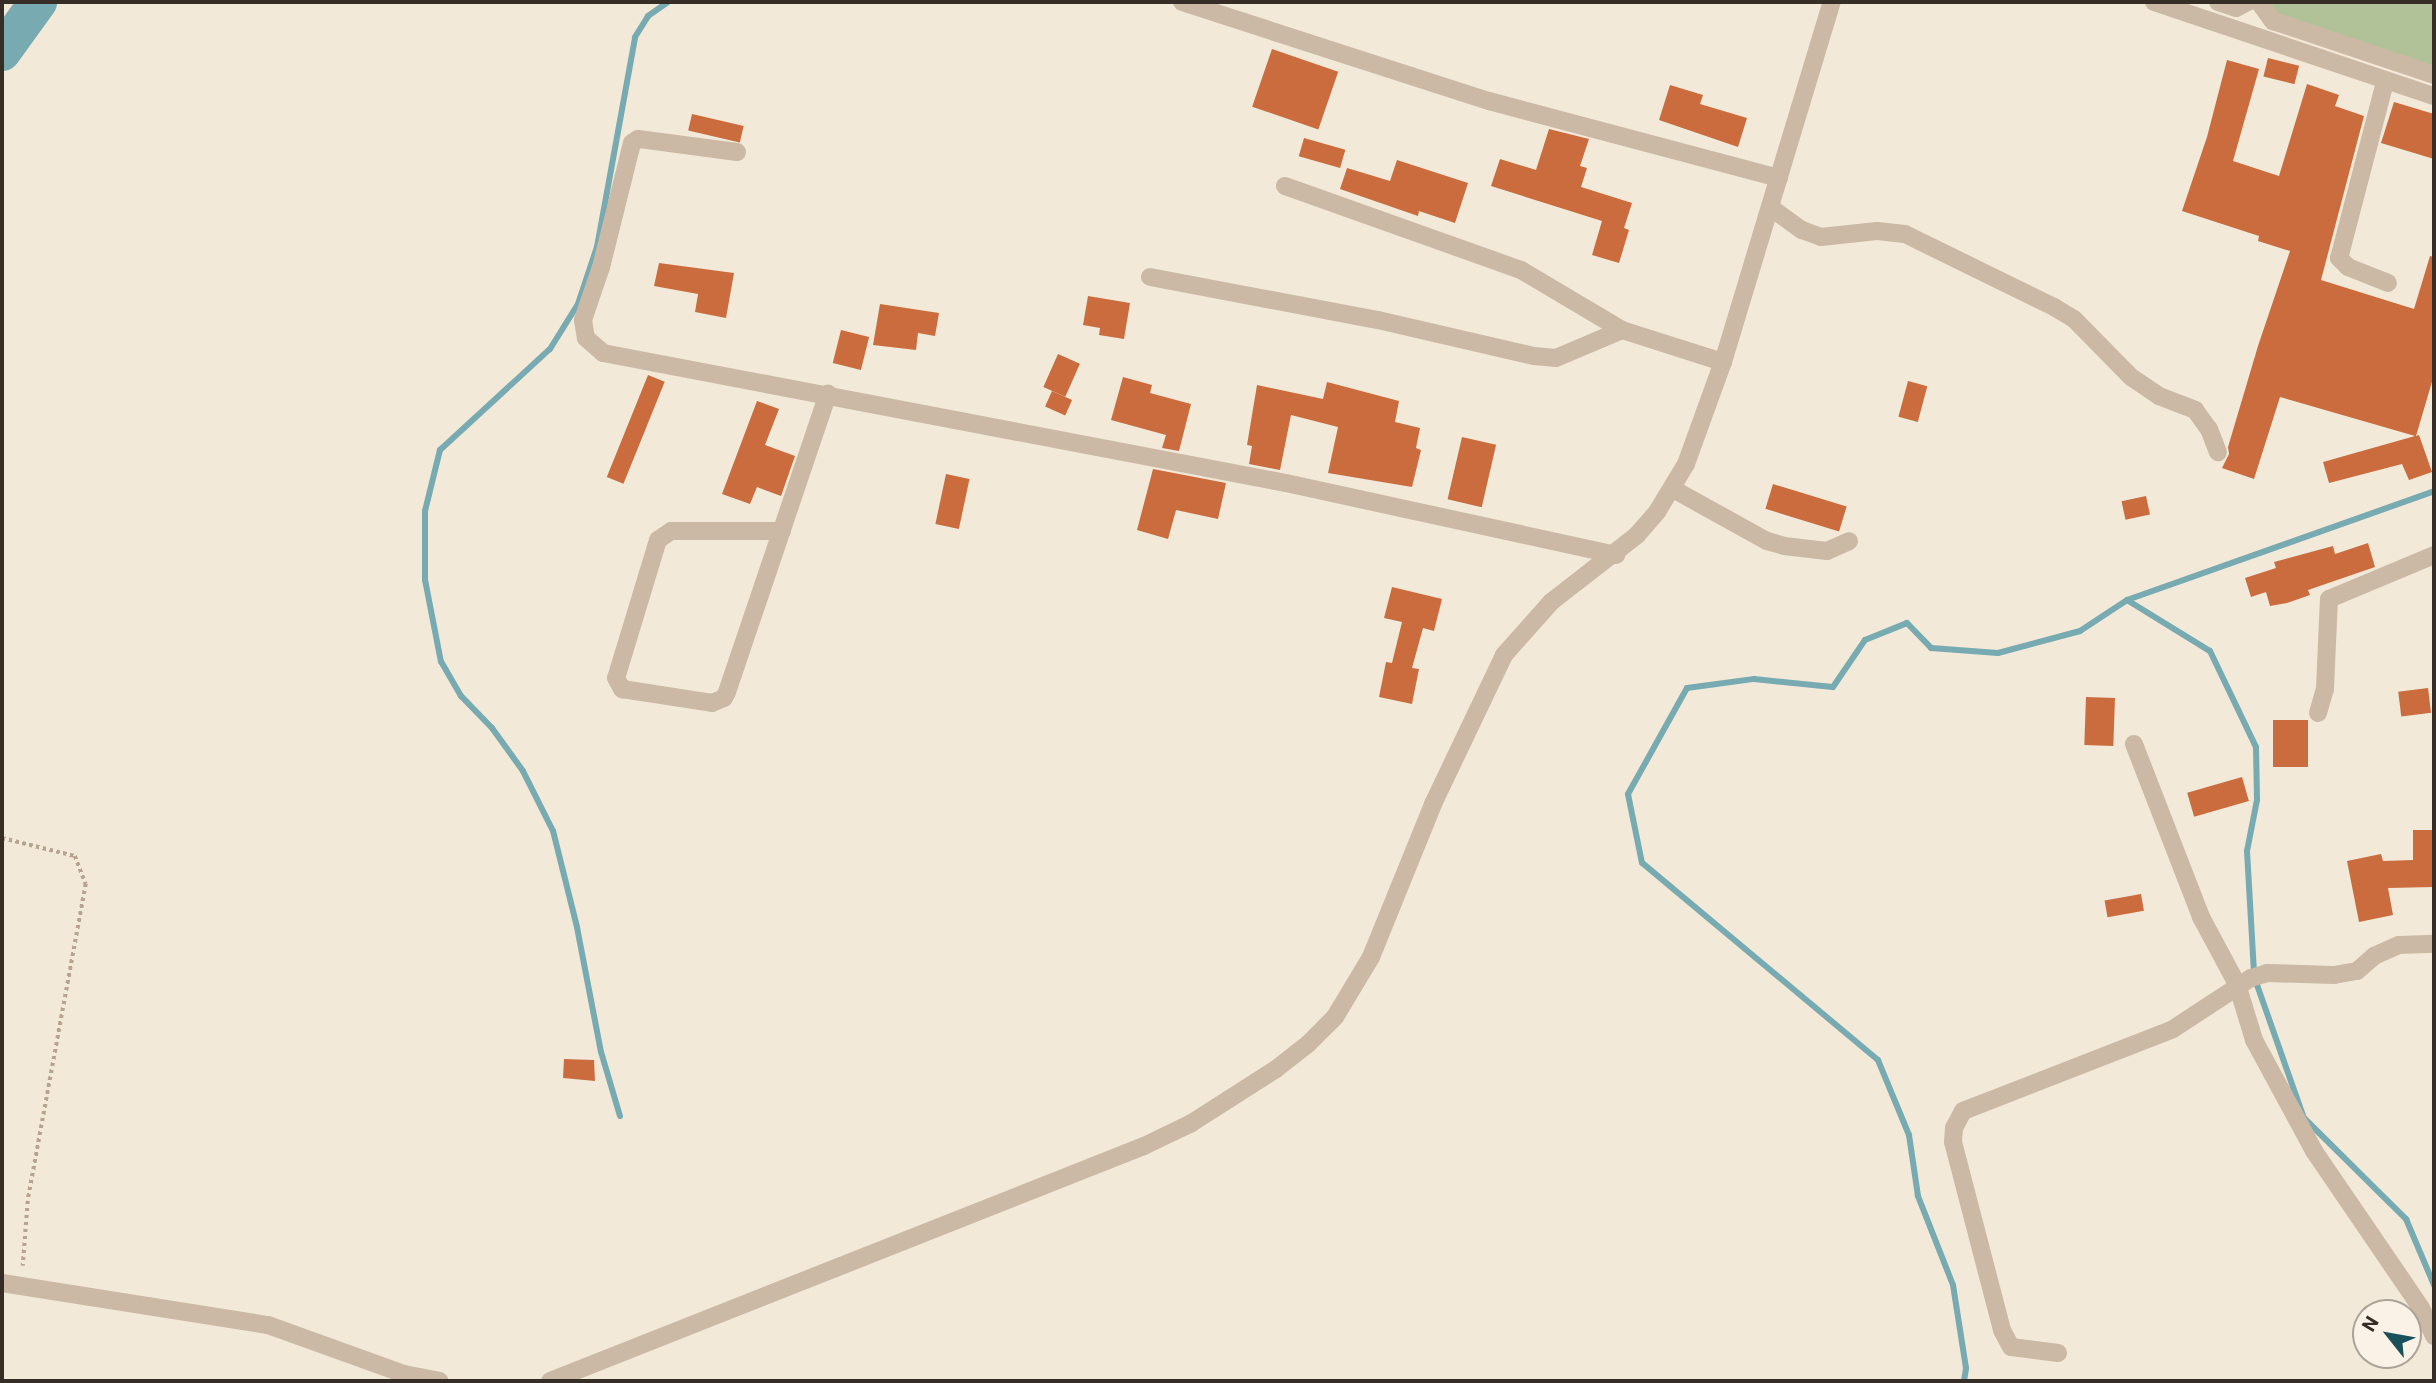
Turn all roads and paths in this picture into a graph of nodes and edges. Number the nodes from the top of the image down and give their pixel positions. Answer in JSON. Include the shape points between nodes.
{"nodes":[{"id":1,"x":1182,"y":2,"type":"edge"},
{"id":2,"x":1832,"y":2,"type":"edge"},
{"id":3,"x":2154,"y":2,"type":"edge"},
{"id":4,"x":2218,"y":2,"type":"edge"},
{"id":5,"x":2248,"y":2,"type":"edge"},
{"id":6,"x":2259,"y":2,"type":"edge"},
{"id":7,"x":2434,"y":75,"type":"edge"},
{"id":8,"x":2385,"y":82,"type":"junction"},
{"id":9,"x":2434,"y":96,"type":"edge"},
{"id":10,"x":737,"y":152,"type":"dead end"},
{"id":11,"x":1779,"y":178,"type":"junction"},
{"id":12,"x":1285,"y":186,"type":"dead end"},
{"id":13,"x":1770,"y":207,"type":"junction"},
{"id":14,"x":1150,"y":277,"type":"dead end"},
{"id":15,"x":2388,"y":283,"type":"dead end"},
{"id":16,"x":1622,"y":330,"type":"junction"},
{"id":17,"x":1723,"y":362,"type":"junction"},
{"id":18,"x":828,"y":394,"type":"junction"},
{"id":19,"x":2218,"y":452,"type":"dead end"},
{"id":20,"x":1673,"y":489,"type":"junction"},
{"id":21,"x":782,"y":531,"type":"junction"},
{"id":22,"x":1849,"y":541,"type":"dead end"},
{"id":23,"x":1616,"y":555,"type":"junction"},
{"id":24,"x":2434,"y":555,"type":"edge"},
{"id":25,"x":2318,"y":713,"type":"dead end"},
{"id":26,"x":2134,"y":744,"type":"dead end"},
{"id":27,"x":2,"y":838,"type":"edge"},
{"id":28,"x":2434,"y":944,"type":"edge"},
{"id":29,"x":2237,"y":984,"type":"junction"},
{"id":30,"x":10,"y":1284,"type":"edge"},
{"id":31,"x":2434,"y":1336,"type":"edge"},
{"id":32,"x":2058,"y":1353,"type":"dead end"},
{"id":33,"x":439,"y":1381,"type":"edge"},
{"id":34,"x":550,"y":1381,"type":"edge"}],
"edges":[{"from":1,"to":11,"type":"street","via":[[1489,101]]},
{"from":2,"to":11,"type":"street"},
{"from":3,"to":8,"type":"street"},
{"from":4,"to":5,"type":"street","via":[[2236,8]]},
{"from":6,"to":7,"type":"street","via":[[2273,21]]},
{"from":8,"to":9,"type":"street"},
{"from":8,"to":15,"type":"street","via":[[2339,258],[2348,267]]},
{"from":10,"to":18,"type":"street","via":[[638,139],[632,143],[583,320],[586,338],[603,352]]},
{"from":11,"to":13,"type":"street"},
{"from":12,"to":16,"type":"street","via":[[1521,270]]},
{"from":13,"to":17,"type":"street"},
{"from":13,"to":19,"type":"street","via":[[1802,230],[1821,237],[1877,231],[1905,234],[2054,307],[2074,320],[2131,377],[2159,396],[2196,410]]},
{"from":14,"to":16,"type":"street","via":[[1378,320],[1534,356],[1556,358]]},
{"from":16,"to":17,"type":"street"},
{"from":17,"to":20,"type":"street","via":[[1700,431]]},
{"from":18,"to":21,"type":"street"},
{"from":18,"to":23,"type":"street","via":[[1286,483]]},
{"from":20,"to":22,"type":"street","via":[[1767,541],[1827,551]]},
{"from":20,"to":23,"type":"street"},
{"from":21,"to":21,"type":"street","via":[[724,698],[712,703],[622,689],[616,678],[658,540],[671,531]]},
{"from":23,"to":34,"type":"street","via":[[1551,602],[1504,655],[1433,804],[1371,957],[1335,1017],[1308,1044],[1201,1117],[1144,1146]]},
{"from":24,"to":25,"type":"street","via":[[2329,599],[2325,690]]},
{"from":26,"to":29,"type":"street","via":[[2201,917]]},
{"from":27,"to":30,"type":"path","via":[[75,856],[86,884]]},
{"from":28,"to":29,"type":"street","via":[[2399,945],[2374,956],[2357,971],[2267,973]]},
{"from":29,"to":31,"type":"street","via":[[2254,1040],[2314,1151],[2421,1308]]},
{"from":29,"to":32,"type":"street","via":[[2173,1029],[1980,1102],[1957,1118],[1953,1142],[2007,1343],[2017,1349]]},
{"from":30,"to":33,"type":"street","via":[[268,1325],[404,1374]]}]}
